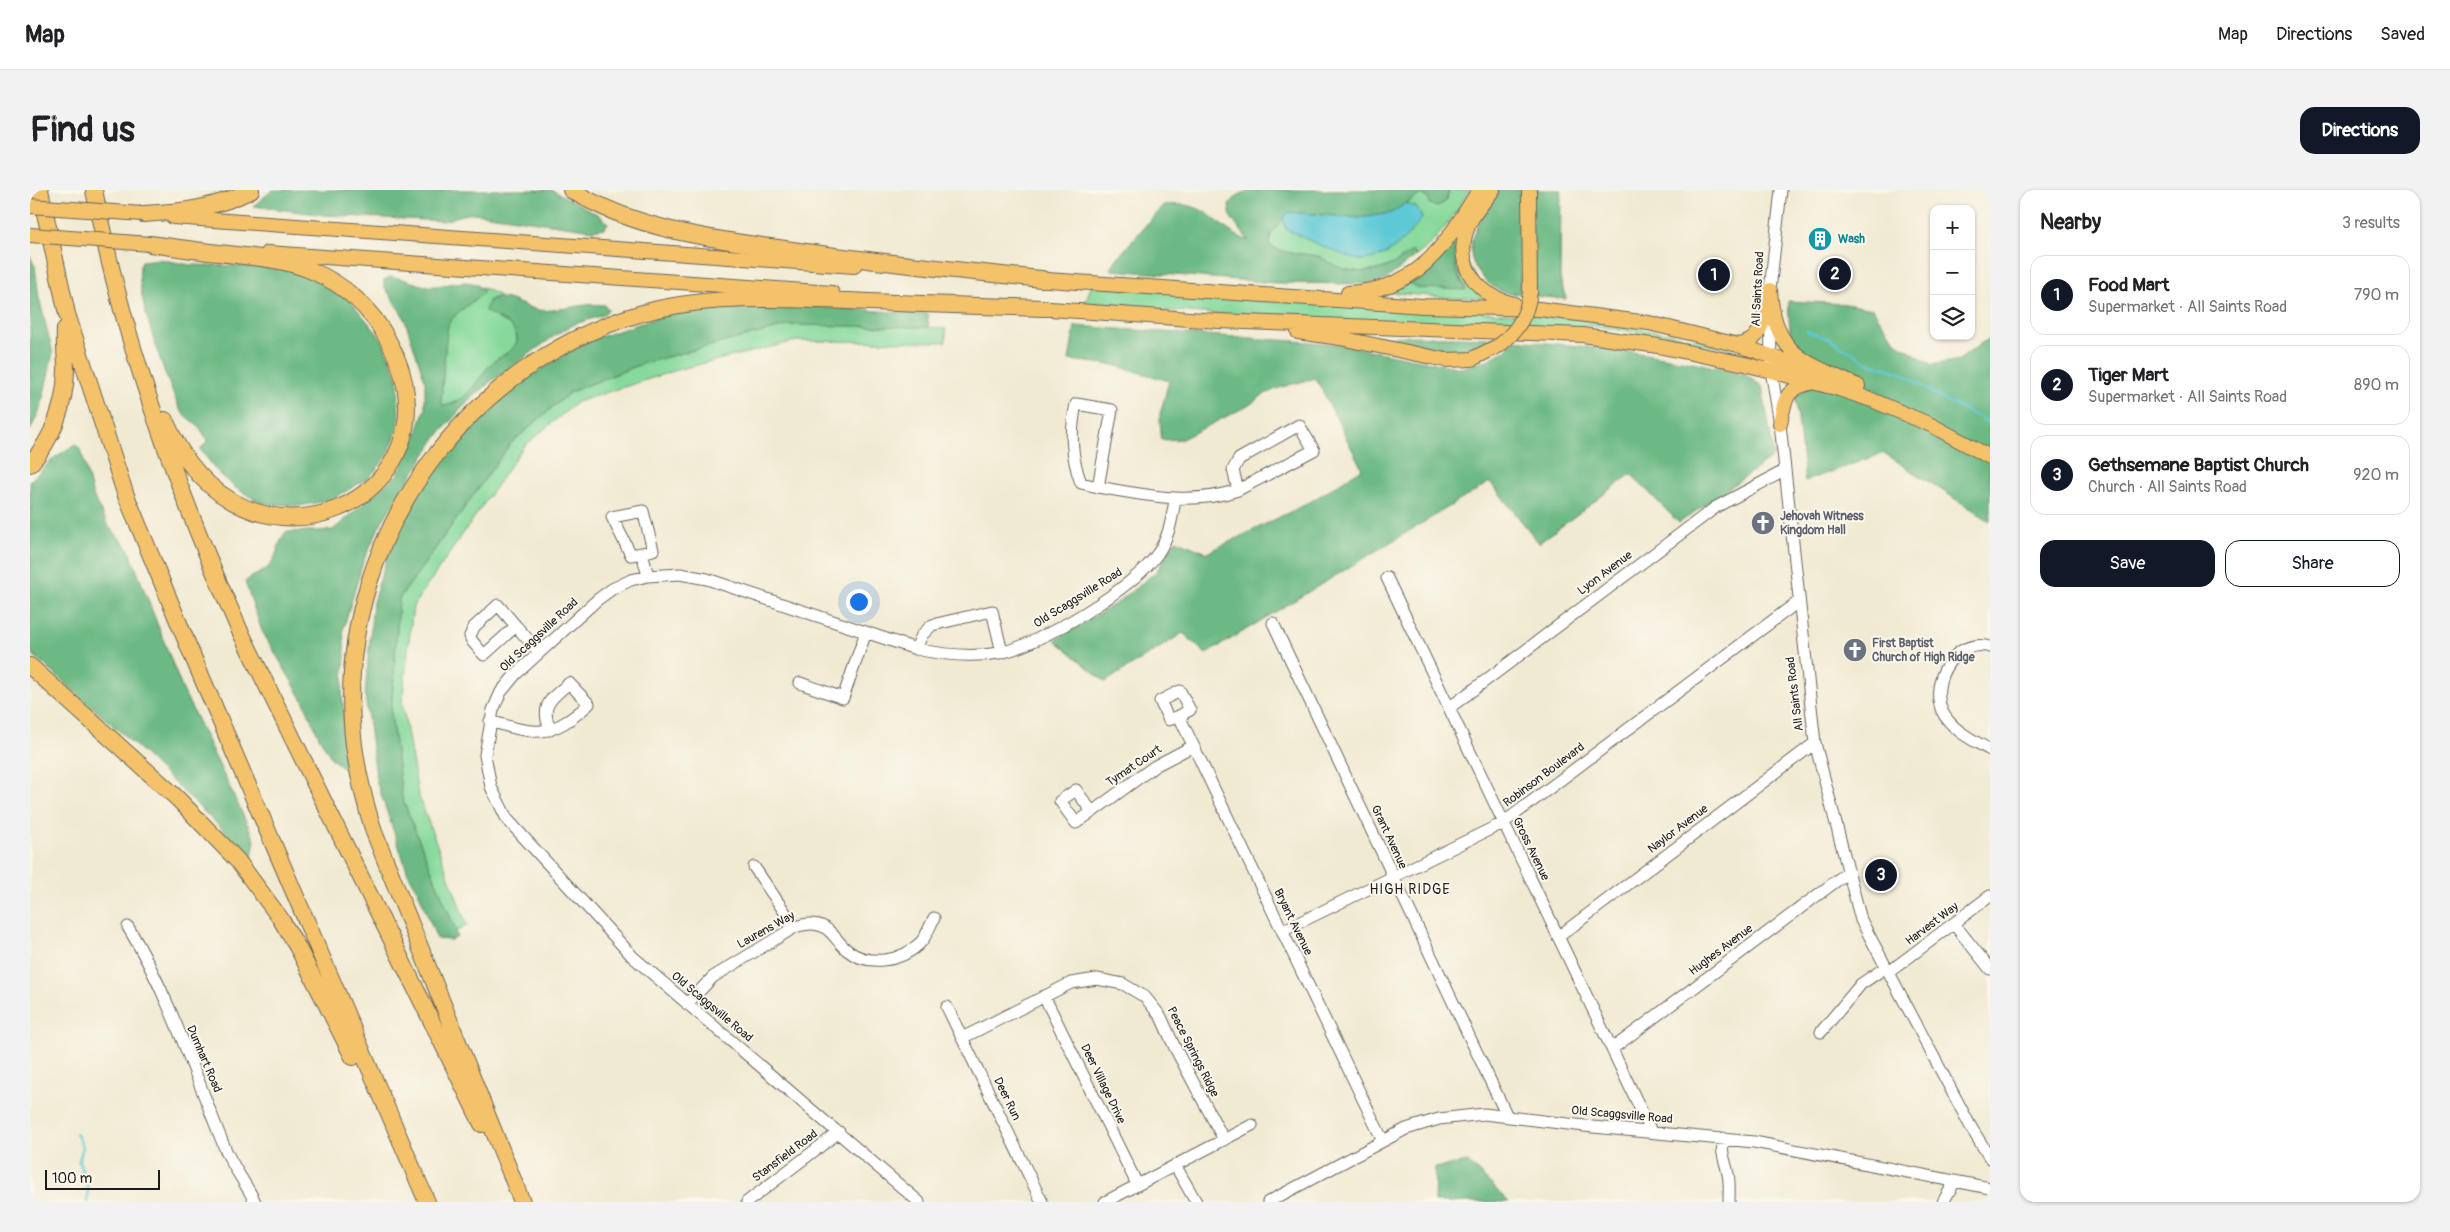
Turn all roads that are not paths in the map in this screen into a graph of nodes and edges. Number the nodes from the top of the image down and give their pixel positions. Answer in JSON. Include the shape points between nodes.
{"nodes":[{"id":1,"x":40,"y":190,"type":"edge"},
{"id":2,"x":94,"y":190,"type":"edge"},
{"id":3,"x":251,"y":190,"type":"edge"},
{"id":4,"x":571,"y":190,"type":"edge"},
{"id":5,"x":1479,"y":190,"type":"edge"},
{"id":6,"x":1493,"y":190,"type":"edge"},
{"id":7,"x":1529,"y":190,"type":"edge"},
{"id":8,"x":1781,"y":190,"type":"edge"},
{"id":9,"x":30,"y":206,"type":"edge"},
{"id":10,"x":143,"y":214,"type":"junction"},
{"id":11,"x":30,"y":235,"type":"edge"},
{"id":12,"x":150,"y":244,"type":"junction"},
{"id":13,"x":1042,"y":279,"type":"junction"},
{"id":14,"x":1770,"y":290,"type":"junction"},
{"id":15,"x":1218,"y":292,"type":"junction"},
{"id":16,"x":1045,"y":308,"type":"junction"},
{"id":17,"x":1539,"y":309,"type":"junction"},
{"id":18,"x":67,"y":314,"type":"junction"},
{"id":19,"x":1218,"y":321,"type":"junction"},
{"id":20,"x":127,"y":328,"type":"junction"},
{"id":21,"x":1738,"y":345,"type":"junction"},
{"id":22,"x":1771,"y":363,"type":"junction"},
{"id":23,"x":1814,"y":381,"type":"junction"},
{"id":24,"x":1858,"y":386,"type":"junction"},
{"id":25,"x":1780,"y":424,"type":"junction"},
{"id":26,"x":1931,"y":425,"type":"junction"},
{"id":27,"x":1990,"y":457,"type":"edge"},
{"id":28,"x":30,"y":464,"type":"edge"},
{"id":29,"x":1784,"y":471,"type":"junction"},
{"id":30,"x":1098,"y":487,"type":"junction"},
{"id":31,"x":1238,"y":490,"type":"junction"},
{"id":32,"x":1175,"y":500,"type":"junction"},
{"id":33,"x":642,"y":553,"type":"dead end"},
{"id":34,"x":648,"y":576,"type":"junction"},
{"id":35,"x":1386,"y":578,"type":"dead end"},
{"id":36,"x":1798,"y":601,"type":"junction"},
{"id":37,"x":1272,"y":623,"type":"dead end"},
{"id":38,"x":516,"y":626,"type":"dead end"},
{"id":39,"x":866,"y":632,"type":"junction"},
{"id":40,"x":1990,"y":647,"type":"edge"},
{"id":41,"x":916,"y":648,"type":"junction"},
{"id":42,"x":539,"y":652,"type":"junction"},
{"id":43,"x":1002,"y":652,"type":"junction"},
{"id":44,"x":30,"y":666,"type":"edge"},
{"id":45,"x":800,"y":683,"type":"dead end"},
{"id":46,"x":1449,"y":708,"type":"junction"},
{"id":47,"x":1179,"y":716,"type":"dead end"},
{"id":48,"x":490,"y":722,"type":"junction"},
{"id":49,"x":550,"y":730,"type":"dead end"},
{"id":50,"x":1815,"y":743,"type":"junction"},
{"id":51,"x":1193,"y":746,"type":"junction"},
{"id":52,"x":1990,"y":750,"type":"edge"},
{"id":53,"x":1092,"y":812,"type":"dead end"},
{"id":54,"x":1503,"y":822,"type":"junction"},
{"id":55,"x":754,"y":867,"type":"dead end"},
{"id":56,"x":1847,"y":873,"type":"junction"},
{"id":57,"x":1393,"y":876,"type":"junction"},
{"id":58,"x":1990,"y":896,"type":"edge"},
{"id":59,"x":934,"y":918,"type":"dead end"},
{"id":60,"x":1954,"y":924,"type":"junction"},
{"id":61,"x":128,"y":927,"type":"dead end"},
{"id":62,"x":795,"y":927,"type":"junction"},
{"id":63,"x":1282,"y":930,"type":"junction"},
{"id":64,"x":1558,"y":937,"type":"junction"},
{"id":65,"x":1888,"y":969,"type":"junction"},
{"id":66,"x":1990,"y":969,"type":"edge"},
{"id":67,"x":1044,"y":996,"type":"junction"},
{"id":68,"x":687,"y":1004,"type":"junction"},
{"id":69,"x":947,"y":1007,"type":"dead end"},
{"id":70,"x":1821,"y":1032,"type":"dead end"},
{"id":71,"x":962,"y":1038,"type":"junction"},
{"id":72,"x":1612,"y":1049,"type":"junction"},
{"id":73,"x":1507,"y":1116,"type":"junction"},
{"id":74,"x":1252,"y":1125,"type":"dead end"},
{"id":75,"x":1651,"y":1131,"type":"junction"},
{"id":76,"x":839,"y":1132,"type":"junction"},
{"id":77,"x":1723,"y":1138,"type":"junction"},
{"id":78,"x":1224,"y":1140,"type":"junction"},
{"id":79,"x":1384,"y":1141,"type":"junction"},
{"id":80,"x":1990,"y":1158,"type":"edge"},
{"id":81,"x":1176,"y":1165,"type":"junction"},
{"id":82,"x":1954,"y":1183,"type":"junction"},
{"id":83,"x":1137,"y":1184,"type":"junction"},
{"id":84,"x":1990,"y":1188,"type":"edge"},
{"id":85,"x":255,"y":1202,"type":"edge"},
{"id":86,"x":427,"y":1202,"type":"edge"},
{"id":87,"x":522,"y":1202,"type":"edge"},
{"id":88,"x":747,"y":1202,"type":"edge"},
{"id":89,"x":919,"y":1202,"type":"edge"},
{"id":90,"x":1042,"y":1202,"type":"edge"},
{"id":91,"x":1105,"y":1202,"type":"edge"},
{"id":92,"x":1196,"y":1202,"type":"edge"},
{"id":93,"x":1268,"y":1202,"type":"edge"},
{"id":94,"x":1728,"y":1202,"type":"edge"},
{"id":95,"x":1943,"y":1202,"type":"edge"}],
"edges":[{"from":1,"to":18,"type":"highway"},
{"from":2,"to":20,"type":"highway","via":[[104,244]]},
{"from":3,"to":10,"type":"highway","via":[[196,210]]},
{"from":4,"to":13,"type":"highway","via":[[636,220],[697,236],[836,257]]},
{"from":5,"to":15,"type":"main road","via":[[1450,237],[1432,258],[1411,276],[1385,288],[1345,294]]},
{"from":6,"to":17,"type":"main road","via":[[1467,230],[1463,256],[1467,268],[1482,290],[1494,297]]},
{"from":7,"to":19,"type":"main road","bridge":true,"via":[[1530,292],[1525,316],[1500,346],[1472,359],[1446,360],[1340,338]]},
{"from":8,"to":14,"type":"street","name":"All Saints Road"},
{"from":9,"to":10,"type":"main road","bridge":true},
{"from":10,"to":13,"type":"main road"},
{"from":11,"to":12,"type":"main road","bridge":true},
{"from":12,"to":16,"type":"main road"},
{"from":12,"to":20,"type":"highway","via":[[291,264],[344,289],[384,331],[400,366],[407,405],[399,446],[377,481],[347,505],[331,512],[294,518],[259,513],[241,506],[202,479],[178,448]]},
{"from":13,"to":15,"type":"main road"},
{"from":14,"to":21,"type":"main road","via":[[1758,334],[1748,344]]},
{"from":14,"to":22,"type":"street","name":"All Saints Road"},
{"from":14,"to":24,"type":"main road","via":[[1774,323],[1786,345],[1814,367]]},
{"from":15,"to":17,"type":"main road","via":[[1423,306]]},
{"from":16,"to":19,"type":"main road"},
{"from":16,"to":87,"type":"highway","via":[[772,298],[699,302],[651,311],[570,342],[512,379],[453,434],[412,487],[383,546],[361,615],[352,683],[354,750],[374,832]]},
{"from":17,"to":21,"type":"main road","via":[[1649,323]]},
{"from":18,"to":28,"type":"highway","via":[[63,399],[47,441]]},
{"from":18,"to":86,"type":"highway","via":[[125,492],[156,570]]},
{"from":19,"to":22,"type":"main road","via":[[1583,335]]},
{"from":20,"to":87,"type":"highway","via":[[179,488],[239,629]]},
{"from":21,"to":22,"type":"main road"},
{"from":22,"to":23,"type":"main road"},
{"from":22,"to":24,"type":"main road"},
{"from":22,"to":25,"type":"street","name":"All Saints Road"},
{"from":23,"to":25,"type":"main road","via":[[1798,385],[1789,394]]},
{"from":23,"to":26,"type":"main road","via":[[1872,400]]},
{"from":24,"to":26,"type":"main road","via":[[1903,406]]},
{"from":25,"to":29,"type":"street","name":"All Saints Road"},
{"from":26,"to":27,"type":"main road"},
{"from":29,"to":36,"type":"street","name":"All Saints Road"},
{"from":29,"to":46,"type":"street","name":"Lyon Avenue","via":[[1710,511]]},
{"from":30,"to":30,"type":"street","via":[[1112,410],[1076,404],[1072,425],[1074,463],[1081,483]]},
{"from":30,"to":32,"type":"street"},
{"from":31,"to":31,"type":"street","via":[[1233,470],[1238,459],[1299,425],[1314,450]]},
{"from":31,"to":32,"type":"street","via":[[1208,498]]},
{"from":32,"to":43,"type":"street","name":"Old Scaggsville Road","via":[[1173,518],[1164,543],[1141,574],[1051,632]]},
{"from":33,"to":34,"type":"street"},
{"from":34,"to":39,"type":"street","name":"Old Scaggsville Road","via":[[680,574],[708,580]]},
{"from":34,"to":42,"type":"street","name":"Old Scaggsville Road","via":[[612,589]]},
{"from":35,"to":46,"type":"street","name":"Gross Avenue"},
{"from":36,"to":50,"type":"street","name":"All Saints Road"},
{"from":36,"to":54,"type":"street","name":"Robinson Boulevard"},
{"from":37,"to":57,"type":"street","name":"Grant Avenue"},
{"from":38,"to":42,"type":"street"},
{"from":39,"to":41,"type":"street","name":"Old Scaggsville Road"},
{"from":39,"to":45,"type":"street","via":[[843,698]]},
{"from":40,"to":52,"type":"street","via":[[1973,647],[1956,656],[1943,671],[1939,702],[1951,724]]},
{"from":41,"to":43,"type":"street","name":"Old Scaggsville Road","via":[[953,655]]},
{"from":41,"to":43,"type":"street","via":[[932,625],[992,611]]},
{"from":42,"to":48,"type":"street","name":"Old Scaggsville Road","via":[[507,684]]},
{"from":44,"to":86,"type":"highway","via":[[177,798],[257,885],[313,975]]},
{"from":46,"to":54,"type":"street","name":"Gross Avenue"},
{"from":47,"to":51,"type":"street","name":"Bryant Avenue"},
{"from":48,"to":49,"type":"street","via":[[526,732]]},
{"from":48,"to":68,"type":"street","name":"Old Scaggsville Road","via":[[486,770],[507,819],[628,951]]},
{"from":50,"to":56,"type":"street","name":"All Saints Road"},
{"from":50,"to":64,"type":"street","name":"Naylor Avenue"},
{"from":51,"to":53,"type":"street","name":"Tymat Court","via":[[1155,766]]},
{"from":51,"to":63,"type":"street","name":"Bryant Avenue"},
{"from":54,"to":57,"type":"street","name":"Robinson Boulevard"},
{"from":54,"to":64,"type":"street","name":"Gross Avenue"},
{"from":55,"to":62,"type":"street"},
{"from":56,"to":65,"type":"street","name":"All Saints Road","via":[[1861,920]]},
{"from":56,"to":72,"type":"street","name":"Hughes Avenue"},
{"from":57,"to":63,"type":"street","name":"Robinson Boulevard"},
{"from":57,"to":73,"type":"street","name":"Grant Avenue"},
{"from":58,"to":60,"type":"street","name":"Harvest Way"},
{"from":59,"to":62,"type":"street","name":"Laurens Way","via":[[920,943],[900,955],[880,961],[853,954],[823,926],[804,923]]},
{"from":60,"to":65,"type":"street","name":"Harvest Way"},
{"from":60,"to":66,"type":"street"},
{"from":61,"to":85,"type":"street","name":"Dumhart Road","via":[[147,962],[224,1148]]},
{"from":62,"to":68,"type":"street","name":"Laurens Way","via":[[713,977]]},
{"from":63,"to":79,"type":"street","name":"Bryant Avenue"},
{"from":64,"to":72,"type":"street","name":"Gross Avenue"},
{"from":65,"to":70,"type":"street","name":"Harvest Way","via":[[1861,984]]},
{"from":65,"to":80,"type":"street","name":"All Saints Road"},
{"from":67,"to":71,"type":"street","name":"Peace Springs Ridge"},
{"from":67,"to":78,"type":"street","name":"Peace Springs Ridge","via":[[1072,983],[1097,979],[1123,984],[1145,997],[1161,1017]]},
{"from":67,"to":83,"type":"street","name":"Deer Village Drive"},
{"from":68,"to":76,"type":"street","name":"Old Scaggsville Road"},
{"from":69,"to":71,"type":"street","name":"Deer Run"},
{"from":71,"to":90,"type":"street","name":"Deer Run"},
{"from":72,"to":75,"type":"street","name":"Gross Avenue"},
{"from":73,"to":75,"type":"street","name":"Old Scaggsville Road"},
{"from":73,"to":79,"type":"street","name":"Old Scaggsville Road","via":[[1468,1115],[1438,1119]]},
{"from":74,"to":78,"type":"street"},
{"from":75,"to":77,"type":"street","name":"Old Scaggsville Road"},
{"from":76,"to":88,"type":"street","name":"Stansfield Road"},
{"from":76,"to":89,"type":"street","name":"Old Scaggsville Road"},
{"from":77,"to":82,"type":"street","name":"Old Scaggsville Road","via":[[1790,1147]]},
{"from":77,"to":94,"type":"street","via":[[1721,1156],[1730,1184]]},
{"from":78,"to":81,"type":"street"},
{"from":79,"to":93,"type":"street","name":"Old Scaggsville Road"},
{"from":81,"to":83,"type":"street"},
{"from":81,"to":92,"type":"street"},
{"from":82,"to":84,"type":"street","name":"Old Scaggsville Road"},
{"from":82,"to":95,"type":"street"},
{"from":83,"to":91,"type":"street"}]}
